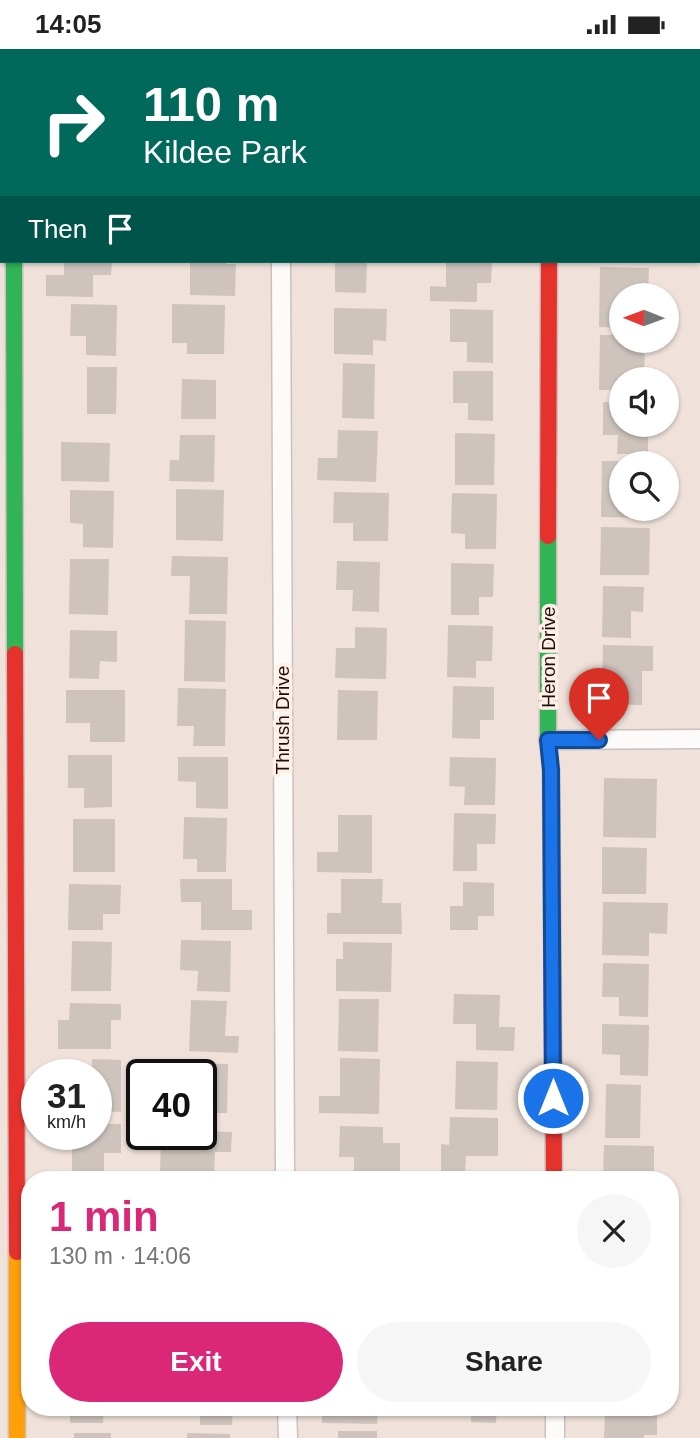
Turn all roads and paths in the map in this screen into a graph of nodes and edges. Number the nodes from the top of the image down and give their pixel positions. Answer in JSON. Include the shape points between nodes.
{"nodes":[{"id":1,"x":14,"y":263,"type":"edge"},
{"id":2,"x":281,"y":263,"type":"edge"},
{"id":3,"x":549,"y":263,"type":"edge"},
{"id":4,"x":700,"y":739,"type":"edge"},
{"id":5,"x":548,"y":740,"type":"junction"},
{"id":6,"x":285,"y":1171,"type":"edge"},
{"id":7,"x":554,"y":1171,"type":"edge"},
{"id":8,"x":15,"y":1215,"type":"edge"},
{"id":9,"x":288,"y":1416,"type":"edge"},
{"id":10,"x":555,"y":1416,"type":"edge"},
{"id":11,"x":17,"y":1438,"type":"edge"},
{"id":12,"x":288,"y":1438,"type":"edge"},
{"id":13,"x":555,"y":1438,"type":"edge"}],
"edges":[{"from":1,"to":8,"type":"street"},
{"from":2,"to":6,"type":"street","name":"Thrush Drive"},
{"from":3,"to":5,"type":"street","name":"Heron Drive"},
{"from":4,"to":5,"type":"street"},
{"from":5,"to":7,"type":"street","name":"Heron Drive"},
{"from":8,"to":11,"type":"street"},
{"from":9,"to":12,"type":"street"},
{"from":10,"to":13,"type":"street"}]}
